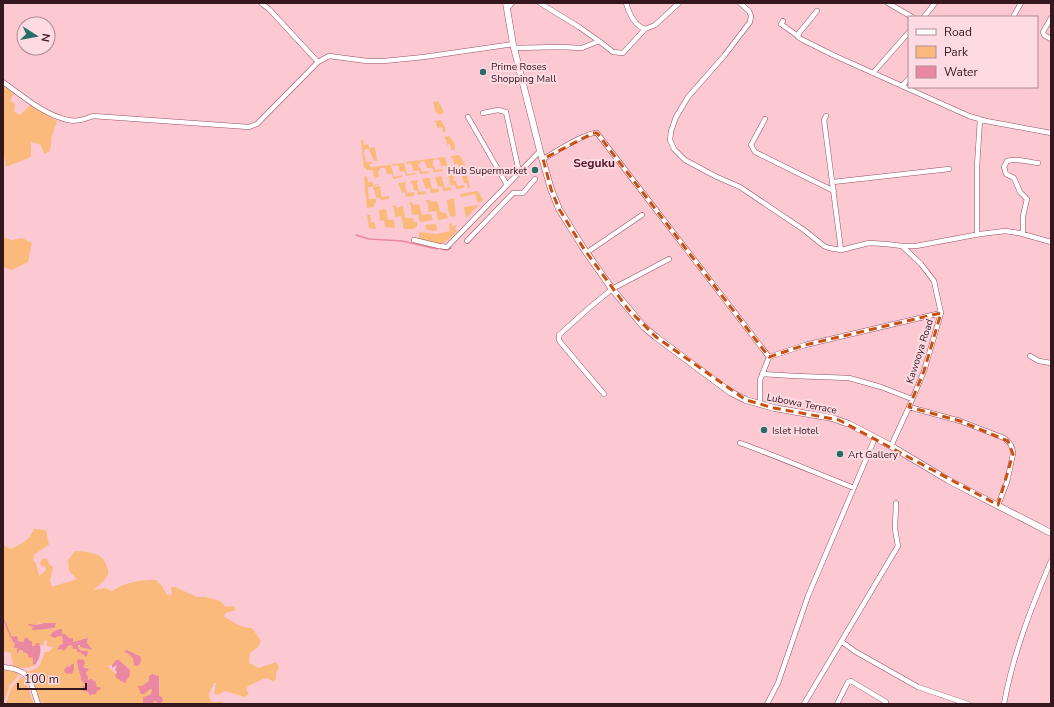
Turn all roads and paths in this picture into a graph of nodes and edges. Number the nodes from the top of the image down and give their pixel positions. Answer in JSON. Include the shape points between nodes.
{"nodes":[{"id":1,"x":261,"y":3,"type":"edge"},
{"id":2,"x":512,"y":3,"type":"edge"},
{"id":3,"x":540,"y":3,"type":"edge"},
{"id":4,"x":626,"y":3,"type":"edge"},
{"id":5,"x":679,"y":3,"type":"edge"},
{"id":6,"x":740,"y":3,"type":"edge"},
{"id":7,"x":888,"y":3,"type":"edge"},
{"id":8,"x":935,"y":3,"type":"edge"},
{"id":9,"x":1021,"y":3,"type":"edge"},
{"id":10,"x":507,"y":6,"type":"edge"},
{"id":11,"x":817,"y":11,"type":"dead end"},
{"id":12,"x":910,"y":16,"type":"edge"},
{"id":13,"x":925,"y":16,"type":"edge"},
{"id":14,"x":1014,"y":16,"type":"edge"},
{"id":15,"x":1051,"y":18,"type":"edge"},
{"id":16,"x":783,"y":21,"type":"dead end"},
{"id":17,"x":645,"y":29,"type":"junction"},
{"id":18,"x":908,"y":33,"type":"edge"},
{"id":19,"x":798,"y":36,"type":"junction"},
{"id":20,"x":1051,"y":39,"type":"edge"},
{"id":21,"x":599,"y":41,"type":"junction"},
{"id":22,"x":513,"y":46,"type":"junction"},
{"id":23,"x":318,"y":62,"type":"junction"},
{"id":24,"x":873,"y":73,"type":"junction"},
{"id":25,"x":908,"y":79,"type":"edge"},
{"id":26,"x":3,"y":82,"type":"edge"},
{"id":27,"x":902,"y":86,"type":"junction"},
{"id":28,"x":483,"y":113,"type":"dead end"},
{"id":29,"x":826,"y":116,"type":"dead end"},
{"id":30,"x":468,"y":117,"type":"dead end"},
{"id":31,"x":766,"y":119,"type":"dead end"},
{"id":32,"x":980,"y":119,"type":"junction"},
{"id":33,"x":1051,"y":133,"type":"edge"},
{"id":34,"x":540,"y":151,"type":"junction"},
{"id":35,"x":542,"y":159,"type":"junction"},
{"id":36,"x":1038,"y":163,"type":"dead end"},
{"id":37,"x":949,"y":169,"type":"dead end"},
{"id":38,"x":519,"y":172,"type":"junction"},
{"id":39,"x":535,"y":180,"type":"dead end"},
{"id":40,"x":833,"y":182,"type":"junction"},
{"id":41,"x":506,"y":186,"type":"junction"},
{"id":42,"x":834,"y":191,"type":"junction"},
{"id":43,"x":513,"y":193,"type":"junction"},
{"id":44,"x":642,"y":215,"type":"dead end"},
{"id":45,"x":1023,"y":234,"type":"junction"},
{"id":46,"x":976,"y":235,"type":"junction"},
{"id":47,"x":414,"y":240,"type":"dead end"},
{"id":48,"x":467,"y":241,"type":"dead end"},
{"id":49,"x":1051,"y":242,"type":"edge"},
{"id":50,"x":902,"y":246,"type":"junction"},
{"id":51,"x":841,"y":250,"type":"junction"},
{"id":52,"x":586,"y":253,"type":"junction"},
{"id":53,"x":669,"y":259,"type":"dead end"},
{"id":54,"x":612,"y":290,"type":"junction"},
{"id":55,"x":941,"y":313,"type":"junction"},
{"id":56,"x":1030,"y":356,"type":"dead end"},
{"id":57,"x":769,"y":357,"type":"junction"},
{"id":58,"x":1051,"y":363,"type":"edge"},
{"id":59,"x":762,"y":374,"type":"junction"},
{"id":60,"x":604,"y":394,"type":"dead end"},
{"id":61,"x":912,"y":399,"type":"junction"},
{"id":62,"x":760,"y":404,"type":"junction"},
{"id":63,"x":909,"y":407,"type":"junction"},
{"id":64,"x":875,"y":438,"type":"junction"},
{"id":65,"x":740,"y":443,"type":"dead end"},
{"id":66,"x":891,"y":446,"type":"junction"},
{"id":67,"x":854,"y":488,"type":"junction"},
{"id":68,"x":896,"y":503,"type":"dead end"},
{"id":69,"x":998,"y":505,"type":"junction"},
{"id":70,"x":1051,"y":533,"type":"edge"},
{"id":71,"x":1051,"y":561,"type":"edge"},
{"id":72,"x":842,"y":642,"type":"junction"},
{"id":73,"x":3,"y":666,"type":"edge"},
{"id":74,"x":887,"y":703,"type":"edge"},
{"id":75,"x":38,"y":704,"type":"edge"},
{"id":76,"x":767,"y":704,"type":"edge"},
{"id":77,"x":804,"y":704,"type":"edge"},
{"id":78,"x":837,"y":704,"type":"edge"},
{"id":79,"x":968,"y":704,"type":"edge"},
{"id":80,"x":1004,"y":704,"type":"edge"}],
"edges":[{"from":1,"to":23,"type":"street"},
{"from":2,"to":10,"type":"street"},
{"from":3,"to":21,"type":"street"},
{"from":4,"to":17,"type":"street","via":[[635,20]]},
{"from":5,"to":17,"type":"street","via":[[655,25]]},
{"from":6,"to":51,"type":"street","via":[[749,12],[750,22],[680,108],[670,136],[671,144],[697,167],[740,187],[824,246]]},
{"from":7,"to":12,"type":"street"},
{"from":8,"to":13,"type":"street"},
{"from":9,"to":14,"type":"street"},
{"from":10,"to":22,"type":"street","name":"Lubowa Terrace"},
{"from":11,"to":19,"type":"street"},
{"from":15,"to":20,"type":"street","via":[[1043,32]]},
{"from":16,"to":19,"type":"street","via":[[781,24]]},
{"from":17,"to":21,"type":"street","via":[[623,53],[613,52]]},
{"from":18,"to":24,"type":"street"},
{"from":19,"to":24,"type":"street"},
{"from":21,"to":22,"type":"street","via":[[582,48]]},
{"from":22,"to":23,"type":"street","via":[[384,61],[329,56]]},
{"from":22,"to":34,"type":"street","name":"Lubowa Terrace"},
{"from":23,"to":26,"type":"street","via":[[257,124],[249,127],[93,116],[76,121],[69,120],[51,114]]},
{"from":24,"to":27,"type":"street"},
{"from":25,"to":27,"type":"street"},
{"from":27,"to":32,"type":"street"},
{"from":28,"to":38,"type":"street","via":[[498,110],[506,112]]},
{"from":29,"to":40,"type":"street","via":[[824,120]]},
{"from":30,"to":41,"type":"street"},
{"from":31,"to":42,"type":"street","via":[[751,145],[755,152]]},
{"from":32,"to":33,"type":"street"},
{"from":32,"to":46,"type":"street"},
{"from":34,"to":35,"type":"street","name":"Lubowa Terrace"},
{"from":34,"to":38,"type":"street"},
{"from":35,"to":52,"type":"street","name":"Lubowa Terrace","via":[[559,209]]},
{"from":35,"to":57,"type":"street","via":[[596,133]]},
{"from":36,"to":45,"type":"street","via":[[1010,160],[1004,167],[1006,174],[1014,178],[1020,192],[1027,199],[1023,216]]},
{"from":37,"to":40,"type":"street"},
{"from":38,"to":41,"type":"street"},
{"from":39,"to":43,"type":"street","via":[[523,193]]},
{"from":40,"to":42,"type":"street"},
{"from":41,"to":43,"type":"street"},
{"from":41,"to":47,"type":"street","via":[[446,247]]},
{"from":42,"to":51,"type":"street"},
{"from":43,"to":48,"type":"street"},
{"from":44,"to":52,"type":"street"},
{"from":45,"to":46,"type":"street","via":[[1005,232]]},
{"from":45,"to":49,"type":"street"},
{"from":46,"to":50,"type":"street"},
{"from":50,"to":51,"type":"street","via":[[869,243]]},
{"from":50,"to":55,"type":"street","name":"Kawooya Road","via":[[934,281]]},
{"from":52,"to":54,"type":"street","name":"Lubowa Terrace"},
{"from":53,"to":54,"type":"street"},
{"from":54,"to":60,"type":"street","via":[[558,338]]},
{"from":54,"to":62,"type":"street","name":"Lubowa Terrace","via":[[656,337],[730,392]]},
{"from":55,"to":57,"type":"street","via":[[805,345]]},
{"from":55,"to":61,"type":"street","name":"Kawooya Road","via":[[924,371]]},
{"from":56,"to":58,"type":"street"},
{"from":57,"to":59,"type":"street"},
{"from":59,"to":61,"type":"street","via":[[849,378]]},
{"from":59,"to":62,"type":"street"},
{"from":61,"to":63,"type":"street","name":"Kawooya Road"},
{"from":62,"to":64,"type":"street","name":"Lubowa Terrace","via":[[832,418],[850,424]]},
{"from":63,"to":66,"type":"street","name":"Kawooya Road"},
{"from":63,"to":69,"type":"street","via":[[960,421],[1004,438],[1012,444],[1013,454],[1007,482]]},
{"from":64,"to":66,"type":"street","name":"Lubowa Terrace"},
{"from":64,"to":67,"type":"street"},
{"from":65,"to":67,"type":"street"},
{"from":66,"to":69,"type":"street","name":"Lubowa Terrace","via":[[948,480]]},
{"from":67,"to":76,"type":"street","via":[[808,596],[778,683]]},
{"from":68,"to":72,"type":"street","via":[[895,529],[898,546]]},
{"from":69,"to":70,"type":"street","name":"Lubowa Terrace"},
{"from":71,"to":80,"type":"street","via":[[1035,596],[1017,648]]},
{"from":72,"to":77,"type":"street"},
{"from":72,"to":79,"type":"street","via":[[918,687]]},
{"from":73,"to":75,"type":"street","via":[[21,670],[26,675]]},
{"from":74,"to":78,"type":"street","via":[[851,681],[848,682]]}]}
